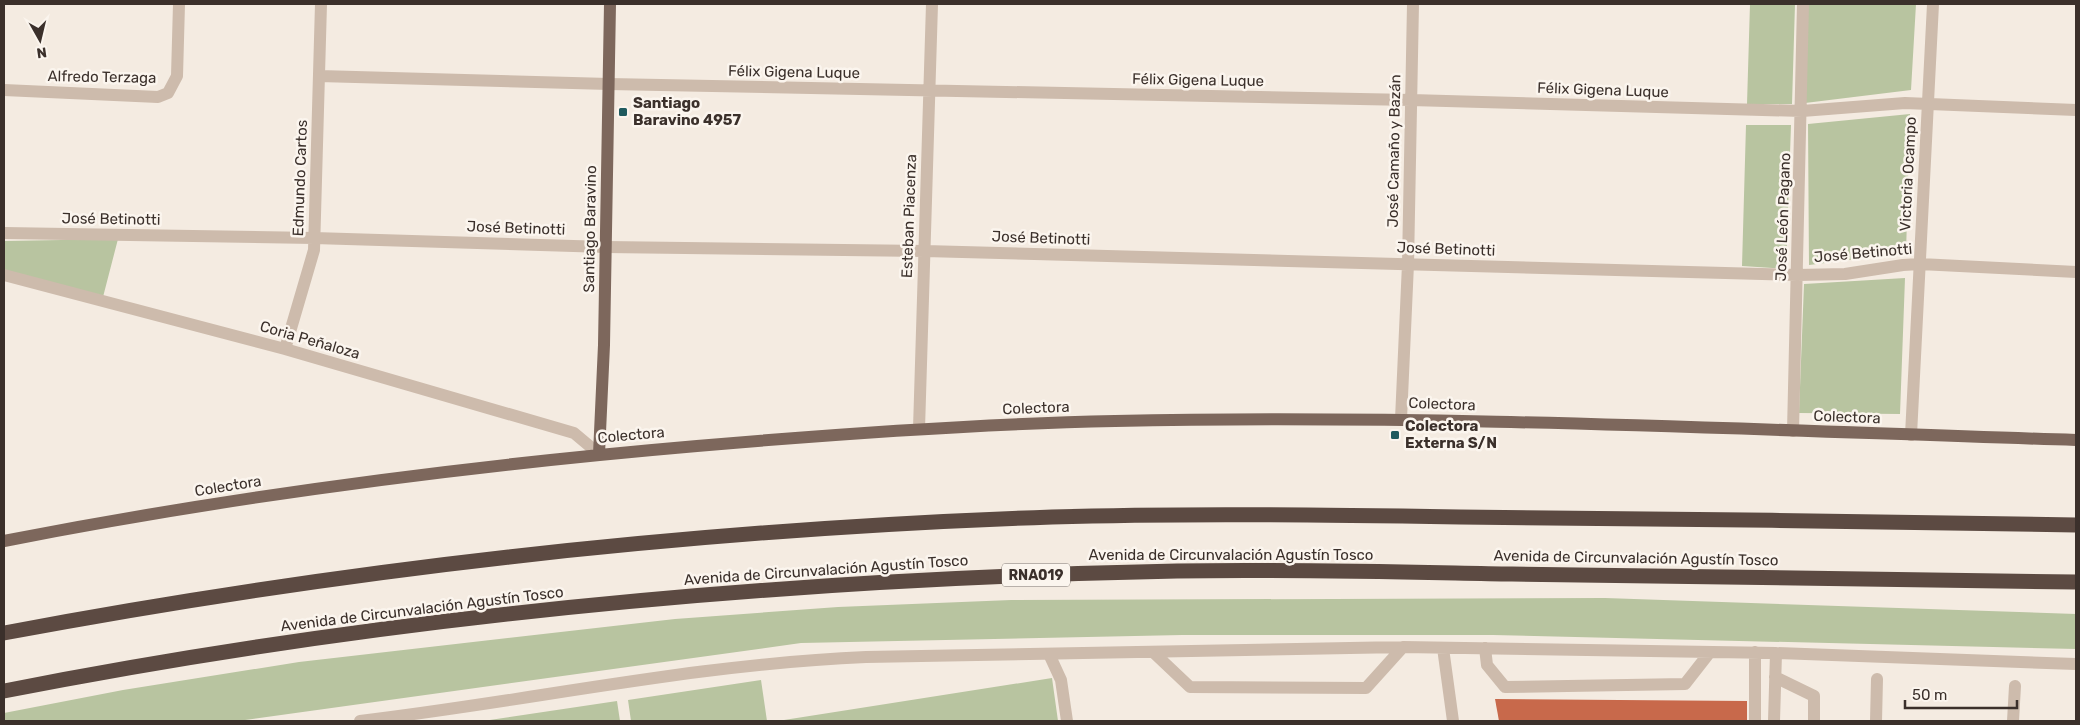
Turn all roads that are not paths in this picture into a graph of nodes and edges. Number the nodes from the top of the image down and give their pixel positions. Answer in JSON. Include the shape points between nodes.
{"nodes":[{"id":1,"x":179,"y":4,"type":"edge"},
{"id":2,"x":321,"y":4,"type":"edge"},
{"id":3,"x":610,"y":4,"type":"edge"},
{"id":4,"x":932,"y":4,"type":"edge"},
{"id":5,"x":1413,"y":4,"type":"edge"},
{"id":6,"x":1803,"y":4,"type":"edge"},
{"id":7,"x":1932,"y":4,"type":"edge"},
{"id":8,"x":320,"y":76,"type":"junction"},
{"id":9,"x":609,"y":84,"type":"junction"},
{"id":10,"x":4,"y":90,"type":"edge"},
{"id":11,"x":929,"y":90,"type":"junction"},
{"id":12,"x":1411,"y":100,"type":"junction"},
{"id":13,"x":1927,"y":103,"type":"junction"},
{"id":14,"x":2076,"y":110,"type":"edge"},
{"id":15,"x":1802,"y":111,"type":"junction"},
{"id":16,"x":4,"y":233,"type":"edge"},
{"id":17,"x":314,"y":238,"type":"junction"},
{"id":18,"x":606,"y":247,"type":"junction"},
{"id":19,"x":925,"y":251,"type":"junction"},
{"id":20,"x":1408,"y":264,"type":"junction"},
{"id":21,"x":1920,"y":264,"type":"junction"},
{"id":22,"x":2076,"y":272,"type":"edge"},
{"id":23,"x":1797,"y":274,"type":"junction"},
{"id":24,"x":4,"y":275,"type":"edge"},
{"id":25,"x":285,"y":349,"type":"junction"},
{"id":26,"x":1400,"y":420,"type":"junction"},
{"id":27,"x":919,"y":429,"type":"junction"},
{"id":28,"x":1793,"y":431,"type":"junction"},
{"id":29,"x":1911,"y":435,"type":"junction"},
{"id":30,"x":2076,"y":440,"type":"edge"},
{"id":31,"x":599,"y":454,"type":"junction"},
{"id":32,"x":2076,"y":525,"type":"edge"},
{"id":33,"x":4,"y":541,"type":"edge"},
{"id":34,"x":2076,"y":582,"type":"edge"},
{"id":35,"x":4,"y":633,"type":"edge"},
{"id":36,"x":1403,"y":647,"type":"junction"},
{"id":37,"x":1443,"y":648,"type":"junction"},
{"id":38,"x":1485,"y":648,"type":"junction"},
{"id":39,"x":1153,"y":652,"type":"junction"},
{"id":40,"x":1710,"y":652,"type":"junction"},
{"id":41,"x":1755,"y":652,"type":"junction"},
{"id":42,"x":1776,"y":653,"type":"junction"},
{"id":43,"x":1049,"y":654,"type":"junction"},
{"id":44,"x":2076,"y":664,"type":"edge"},
{"id":45,"x":1775,"y":677,"type":"junction"},
{"id":46,"x":1877,"y":679,"type":"dead end"},
{"id":47,"x":2015,"y":686,"type":"dead end"},
{"id":48,"x":4,"y":692,"type":"edge"},
{"id":49,"x":375,"y":720,"type":"edge"},
{"id":50,"x":360,"y":721,"type":"edge"},
{"id":51,"x":1067,"y":721,"type":"edge"},
{"id":52,"x":1453,"y":721,"type":"edge"},
{"id":53,"x":1755,"y":721,"type":"edge"},
{"id":54,"x":1774,"y":721,"type":"edge"},
{"id":55,"x":1814,"y":721,"type":"edge"},
{"id":56,"x":1876,"y":721,"type":"edge"},
{"id":57,"x":2013,"y":721,"type":"edge"}],
"edges":[{"from":1,"to":10,"type":"street","name":"Alfredo Terzaga","via":[[177,76],[168,93],[158,97]]},
{"from":2,"to":8,"type":"street","name":"Edmundo Cartos"},
{"from":3,"to":9,"type":"main road","name":"Santiago Baravino"},
{"from":4,"to":11,"type":"street","name":"Esteban Piacenza"},
{"from":5,"to":12,"type":"street","name":"José Camaño y Bazán"},
{"from":6,"to":15,"type":"street","name":"José León Pagano"},
{"from":7,"to":13,"type":"street","name":"Victoria Ocampo"},
{"from":8,"to":9,"type":"street","name":"Félix Gigena Luque"},
{"from":8,"to":17,"type":"street","name":"Edmundo Cartos"},
{"from":9,"to":11,"type":"street","name":"Félix Gigena Luque"},
{"from":9,"to":18,"type":"main road","name":"Santiago Baravino"},
{"from":11,"to":12,"type":"street","name":"Félix Gigena Luque"},
{"from":11,"to":19,"type":"street","name":"Esteban Piacenza"},
{"from":12,"to":15,"type":"street","name":"Félix Gigena Luque"},
{"from":12,"to":20,"type":"street","name":"José Camaño y Bazán"},
{"from":13,"to":14,"type":"street","name":"Félix Gigena Luque"},
{"from":13,"to":15,"type":"street","name":"Félix Gigena Luque"},
{"from":13,"to":21,"type":"street","name":"Victoria Ocampo"},
{"from":15,"to":23,"type":"street","name":"José León Pagano"},
{"from":16,"to":17,"type":"street","name":"José Betinotti"},
{"from":17,"to":18,"type":"street","name":"José Betinotti"},
{"from":17,"to":25,"type":"street","name":"Edmundo Cartos","via":[[312,262]]},
{"from":18,"to":19,"type":"street","name":"José Betinotti"},
{"from":18,"to":31,"type":"main road","name":"Santiago Baravino"},
{"from":19,"to":20,"type":"street","name":"José Betinotti"},
{"from":19,"to":27,"type":"street","name":"Esteban Piacenza"},
{"from":20,"to":23,"type":"street","name":"José Betinotti"},
{"from":20,"to":26,"type":"street","name":"José Camaño y Bazán"},
{"from":21,"to":22,"type":"street","name":"José Betinotti"},
{"from":21,"to":23,"type":"street","name":"José Betinotti","via":[[1840,274]]},
{"from":21,"to":29,"type":"street","name":"Victoria Ocampo"},
{"from":23,"to":28,"type":"street","name":"José León Pagano"},
{"from":24,"to":25,"type":"street","name":"Coria Peñaloza"},
{"from":25,"to":31,"type":"street","name":"Coria Peñaloza","via":[[574,434]]},
{"from":26,"to":27,"type":"main road","name":"Colectora","via":[[1112,421]]},
{"from":26,"to":28,"type":"main road","name":"Colectora"},
{"from":27,"to":31,"type":"main road","name":"Colectora"},
{"from":28,"to":29,"type":"main road","name":"Colectora"},
{"from":29,"to":30,"type":"main road","name":"Colectora"},
{"from":31,"to":33,"type":"main road","name":"Colectora","via":[[436,472],[278,495]]},
{"from":32,"to":35,"type":"highway","via":[[1292,514],[966,521],[747,534],[447,564],[228,594]]},
{"from":34,"to":48,"type":"highway","name":"Avenida de Circunvalación Agustín Tosco","number":"RNA019","via":[[1262,571],[944,579],[613,603],[424,624],[237,651]]},
{"from":36,"to":37,"type":"street"},
{"from":36,"to":39,"type":"street"},
{"from":36,"to":39,"type":"street","via":[[1366,688],[1190,687]]},
{"from":37,"to":38,"type":"street"},
{"from":37,"to":52,"type":"street"},
{"from":38,"to":40,"type":"street"},
{"from":38,"to":40,"type":"street","via":[[1487,664],[1505,687],[1685,684]]},
{"from":39,"to":43,"type":"street"},
{"from":40,"to":41,"type":"street"},
{"from":41,"to":42,"type":"street"},
{"from":41,"to":53,"type":"street"},
{"from":42,"to":44,"type":"street"},
{"from":42,"to":45,"type":"street"},
{"from":43,"to":49,"type":"street","via":[[777,662]]},
{"from":43,"to":51,"type":"street","via":[[1061,680]]},
{"from":45,"to":54,"type":"street"},
{"from":45,"to":55,"type":"street","via":[[1814,696]]},
{"from":46,"to":56,"type":"street"},
{"from":47,"to":57,"type":"street"},
{"from":49,"to":50,"type":"street"}]}
